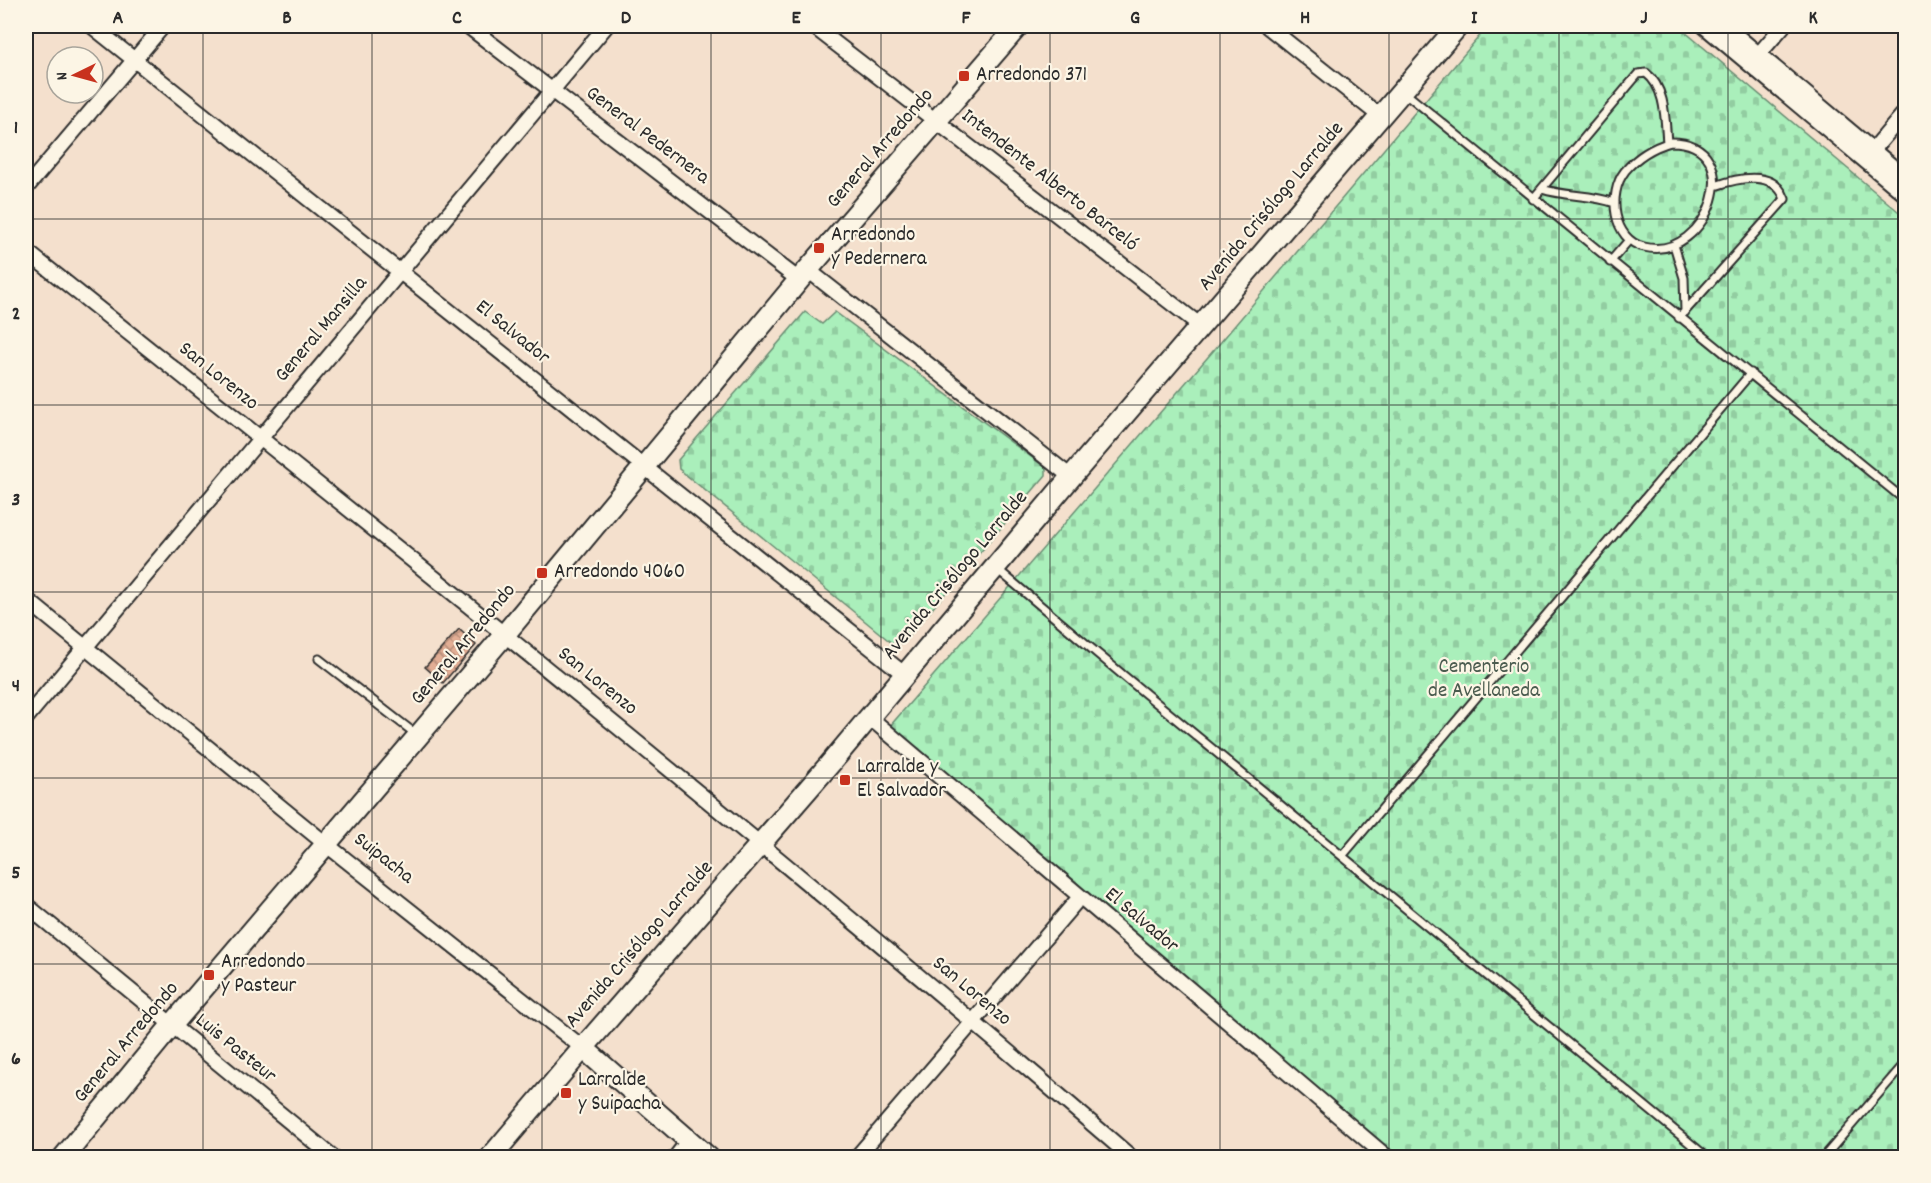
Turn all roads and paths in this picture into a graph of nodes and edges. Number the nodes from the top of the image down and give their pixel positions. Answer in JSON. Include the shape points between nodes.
{"nodes":[{"id":1,"x":93,"y":26,"type":"edge"},
{"id":2,"x":163,"y":26,"type":"edge"},
{"id":3,"x":468,"y":26,"type":"edge"},
{"id":4,"x":606,"y":26,"type":"edge"},
{"id":5,"x":813,"y":26,"type":"edge"},
{"id":6,"x":1018,"y":26,"type":"edge"},
{"id":7,"x":1266,"y":26,"type":"edge"},
{"id":8,"x":1458,"y":26,"type":"edge"},
{"id":9,"x":1704,"y":26,"type":"edge"},
{"id":10,"x":1725,"y":26,"type":"edge"},
{"id":11,"x":1783,"y":26,"type":"edge"},
{"id":12,"x":135,"y":59,"type":"junction"},
{"id":13,"x":1755,"y":59,"type":"junction"},
{"id":14,"x":551,"y":89,"type":"junction"},
{"id":15,"x":1402,"y":91,"type":"junction"},
{"id":16,"x":1905,"y":111,"type":"edge"},
{"id":17,"x":1380,"y":116,"type":"junction"},
{"id":18,"x":937,"y":121,"type":"junction"},
{"id":19,"x":1667,"y":143,"type":"junction"},
{"id":20,"x":1868,"y":155,"type":"junction"},
{"id":21,"x":1905,"y":178,"type":"edge"},
{"id":22,"x":1715,"y":186,"type":"junction"},
{"id":23,"x":26,"y":188,"type":"edge"},
{"id":24,"x":1542,"y":189,"type":"junction"},
{"id":25,"x":1905,"y":195,"type":"edge"},
{"id":26,"x":1533,"y":199,"type":"junction"},
{"id":27,"x":1615,"y":203,"type":"junction"},
{"id":28,"x":1629,"y":240,"type":"junction"},
{"id":29,"x":1674,"y":245,"type":"junction"},
{"id":30,"x":26,"y":251,"type":"edge"},
{"id":31,"x":1610,"y":262,"type":"junction"},
{"id":32,"x":399,"y":270,"type":"junction"},
{"id":33,"x":804,"y":275,"type":"junction"},
{"id":34,"x":1685,"y":312,"type":"junction"},
{"id":35,"x":1679,"y":318,"type":"junction"},
{"id":36,"x":1201,"y":326,"type":"junction"},
{"id":37,"x":1750,"y":373,"type":"junction"},
{"id":38,"x":259,"y":437,"type":"junction"},
{"id":39,"x":644,"y":466,"type":"junction"},
{"id":40,"x":1071,"y":477,"type":"junction"},
{"id":41,"x":1905,"y":501,"type":"edge"},
{"id":42,"x":996,"y":567,"type":"junction"},
{"id":43,"x":26,"y":599,"type":"edge"},
{"id":44,"x":505,"y":634,"type":"junction"},
{"id":45,"x":85,"y":648,"type":"junction"},
{"id":46,"x":319,"y":659,"type":"dead end"},
{"id":47,"x":904,"y":674,"type":"junction"},
{"id":48,"x":868,"y":716,"type":"junction"},
{"id":49,"x":26,"y":718,"type":"edge"},
{"id":50,"x":418,"y":736,"type":"junction"},
{"id":51,"x":760,"y":843,"type":"junction"},
{"id":52,"x":327,"y":845,"type":"junction"},
{"id":53,"x":1343,"y":855,"type":"junction"},
{"id":54,"x":1080,"y":897,"type":"junction"},
{"id":55,"x":26,"y":905,"type":"edge"},
{"id":56,"x":974,"y":1021,"type":"junction"},
{"id":57,"x":172,"y":1025,"type":"junction"},
{"id":58,"x":583,"y":1048,"type":"junction"},
{"id":59,"x":1905,"y":1062,"type":"edge"},
{"id":60,"x":689,"y":1140,"type":"junction"},
{"id":61,"x":63,"y":1158,"type":"edge"},
{"id":62,"x":334,"y":1158,"type":"edge"},
{"id":63,"x":490,"y":1158,"type":"edge"},
{"id":64,"x":675,"y":1158,"type":"edge"},
{"id":65,"x":709,"y":1158,"type":"edge"},
{"id":66,"x":856,"y":1158,"type":"edge"},
{"id":67,"x":1132,"y":1158,"type":"edge"},
{"id":68,"x":1388,"y":1158,"type":"edge"},
{"id":69,"x":1708,"y":1158,"type":"edge"},
{"id":70,"x":1823,"y":1158,"type":"edge"}],
"edges":[{"from":1,"to":12,"type":"street","name":"El Salvador"},
{"from":2,"to":12,"type":"street"},
{"from":3,"to":14,"type":"street","name":"General Pedernera"},
{"from":4,"to":14,"type":"street","name":"General Mansilla"},
{"from":5,"to":18,"type":"street","name":"Intendente Alberto Barceló"},
{"from":6,"to":18,"type":"street","name":"General Arredondo"},
{"from":7,"to":17,"type":"street"},
{"from":8,"to":15,"type":"street","name":"Avenida Crisólogo Larralde"},
{"from":9,"to":13,"type":"street"},
{"from":10,"to":13,"type":"street"},
{"from":11,"to":13,"type":"street"},
{"from":12,"to":23,"type":"street"},
{"from":12,"to":32,"type":"street","name":"El Salvador"},
{"from":13,"to":20,"type":"street"},
{"from":14,"to":32,"type":"street","name":"General Mansilla"},
{"from":14,"to":33,"type":"street","name":"General Pedernera"},
{"from":15,"to":17,"type":"street","name":"Avenida Crisólogo Larralde"},
{"from":15,"to":26,"type":"lane"},
{"from":16,"to":20,"type":"street"},
{"from":17,"to":36,"type":"street","name":"Avenida Crisólogo Larralde"},
{"from":18,"to":33,"type":"street","name":"General Arredondo"},
{"from":18,"to":36,"type":"street","name":"Intendente Alberto Barceló"},
{"from":19,"to":22,"type":"lane","via":[[1685,142],[1707,155]]},
{"from":19,"to":24,"type":"lane","via":[[1658,87],[1646,73],[1638,74]]},
{"from":19,"to":27,"type":"lane","via":[[1636,160],[1624,173]]},
{"from":20,"to":21,"type":"street"},
{"from":20,"to":25,"type":"street"},
{"from":22,"to":29,"type":"lane","via":[[1708,210],[1693,234]]},
{"from":22,"to":34,"type":"lane","via":[[1733,179],[1766,180],[1785,199]]},
{"from":24,"to":26,"type":"lane"},
{"from":24,"to":27,"type":"lane"},
{"from":26,"to":31,"type":"lane"},
{"from":27,"to":28,"type":"lane","via":[[1621,229]]},
{"from":28,"to":29,"type":"lane","via":[[1653,249]]},
{"from":28,"to":31,"type":"lane"},
{"from":29,"to":34,"type":"lane","via":[[1684,278]]},
{"from":30,"to":38,"type":"street","name":"San Lorenzo"},
{"from":31,"to":35,"type":"lane"},
{"from":32,"to":38,"type":"street","name":"General Mansilla"},
{"from":32,"to":39,"type":"street","name":"El Salvador"},
{"from":33,"to":39,"type":"street","name":"General Arredondo"},
{"from":33,"to":40,"type":"street","name":"General Pedernera"},
{"from":34,"to":35,"type":"lane"},
{"from":35,"to":37,"type":"lane"},
{"from":36,"to":40,"type":"street","name":"Avenida Crisólogo Larralde"},
{"from":37,"to":41,"type":"lane"},
{"from":37,"to":53,"type":"lane"},
{"from":38,"to":44,"type":"street","name":"San Lorenzo"},
{"from":38,"to":45,"type":"street","name":"General Mansilla"},
{"from":39,"to":44,"type":"street","name":"General Arredondo"},
{"from":39,"to":47,"type":"street","name":"El Salvador"},
{"from":40,"to":42,"type":"street","name":"Avenida Crisólogo Larralde"},
{"from":42,"to":47,"type":"street","name":"Avenida Crisólogo Larralde"},
{"from":42,"to":53,"type":"lane"},
{"from":43,"to":45,"type":"street","name":"Suipacha"},
{"from":44,"to":50,"type":"street","name":"General Arredondo"},
{"from":44,"to":51,"type":"street","name":"San Lorenzo"},
{"from":45,"to":49,"type":"street","name":"General Mansilla"},
{"from":45,"to":52,"type":"street","name":"Suipacha"},
{"from":46,"to":50,"type":"lane"},
{"from":47,"to":48,"type":"street","name":"Avenida Crisólogo Larralde"},
{"from":48,"to":51,"type":"street","name":"Avenida Crisólogo Larralde"},
{"from":48,"to":54,"type":"street","name":"El Salvador"},
{"from":50,"to":52,"type":"street","name":"General Arredondo"},
{"from":51,"to":56,"type":"street","name":"San Lorenzo"},
{"from":51,"to":58,"type":"street","name":"Avenida Crisólogo Larralde"},
{"from":52,"to":57,"type":"street","name":"General Arredondo"},
{"from":52,"to":58,"type":"street","name":"Suipacha"},
{"from":53,"to":69,"type":"lane"},
{"from":54,"to":56,"type":"street"},
{"from":54,"to":68,"type":"street","name":"El Salvador"},
{"from":55,"to":57,"type":"street","name":"Luis Pasteur"},
{"from":56,"to":66,"type":"street"},
{"from":56,"to":67,"type":"street","name":"San Lorenzo"},
{"from":57,"to":61,"type":"street","name":"General Arredondo"},
{"from":57,"to":62,"type":"street","name":"Luis Pasteur"},
{"from":58,"to":60,"type":"street","name":"Suipacha"},
{"from":58,"to":63,"type":"street","name":"Avenida Crisólogo Larralde"},
{"from":59,"to":70,"type":"lane"},
{"from":60,"to":64,"type":"street"},
{"from":60,"to":65,"type":"street","name":"Suipacha"}]}
